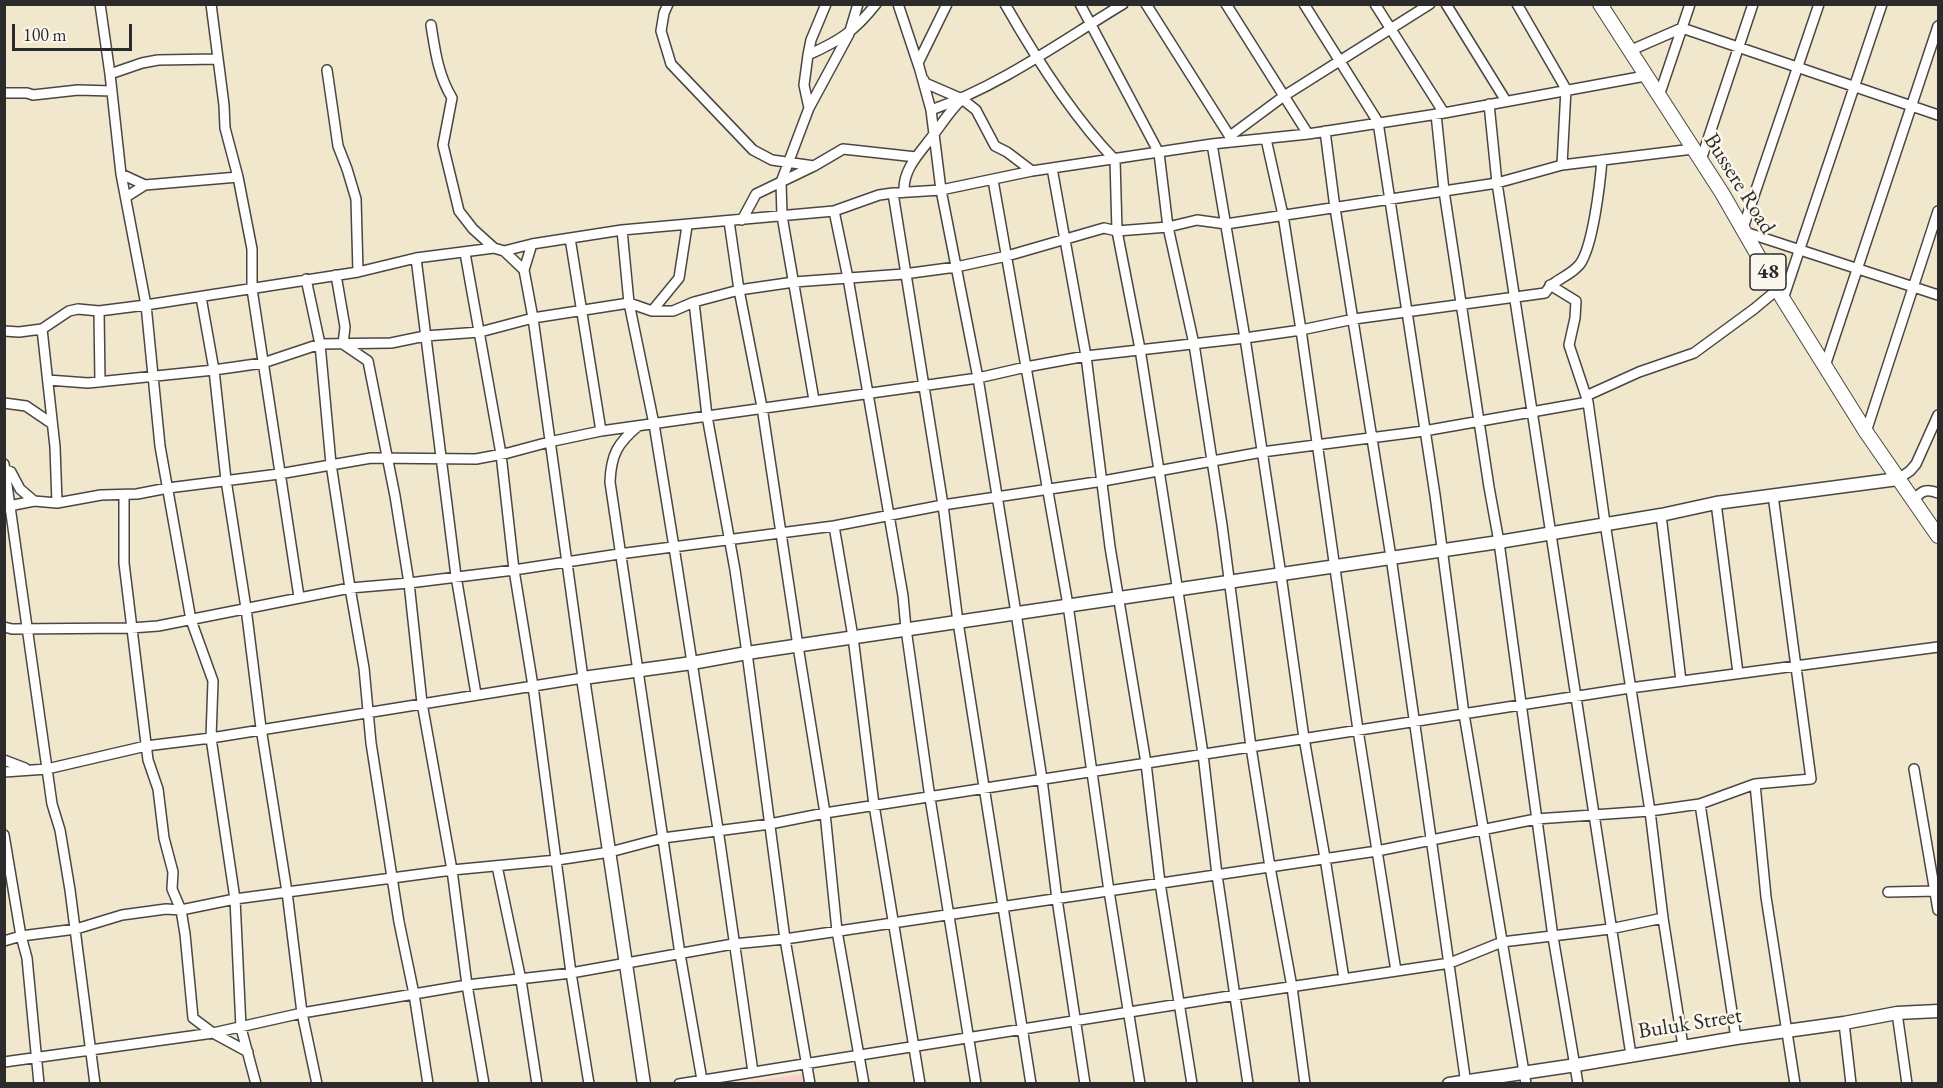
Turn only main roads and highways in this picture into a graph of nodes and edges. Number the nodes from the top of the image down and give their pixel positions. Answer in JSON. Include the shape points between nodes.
{"nodes":[{"id":1,"x":1600,"y":4,"type":"edge"},
{"id":2,"x":1938,"y":536,"type":"edge"}],
"edges":[{"from":1,"to":2,"type":"main road","name":"Bussere Road","number":"48","via":[[1744,230],[1866,432]]}]}
